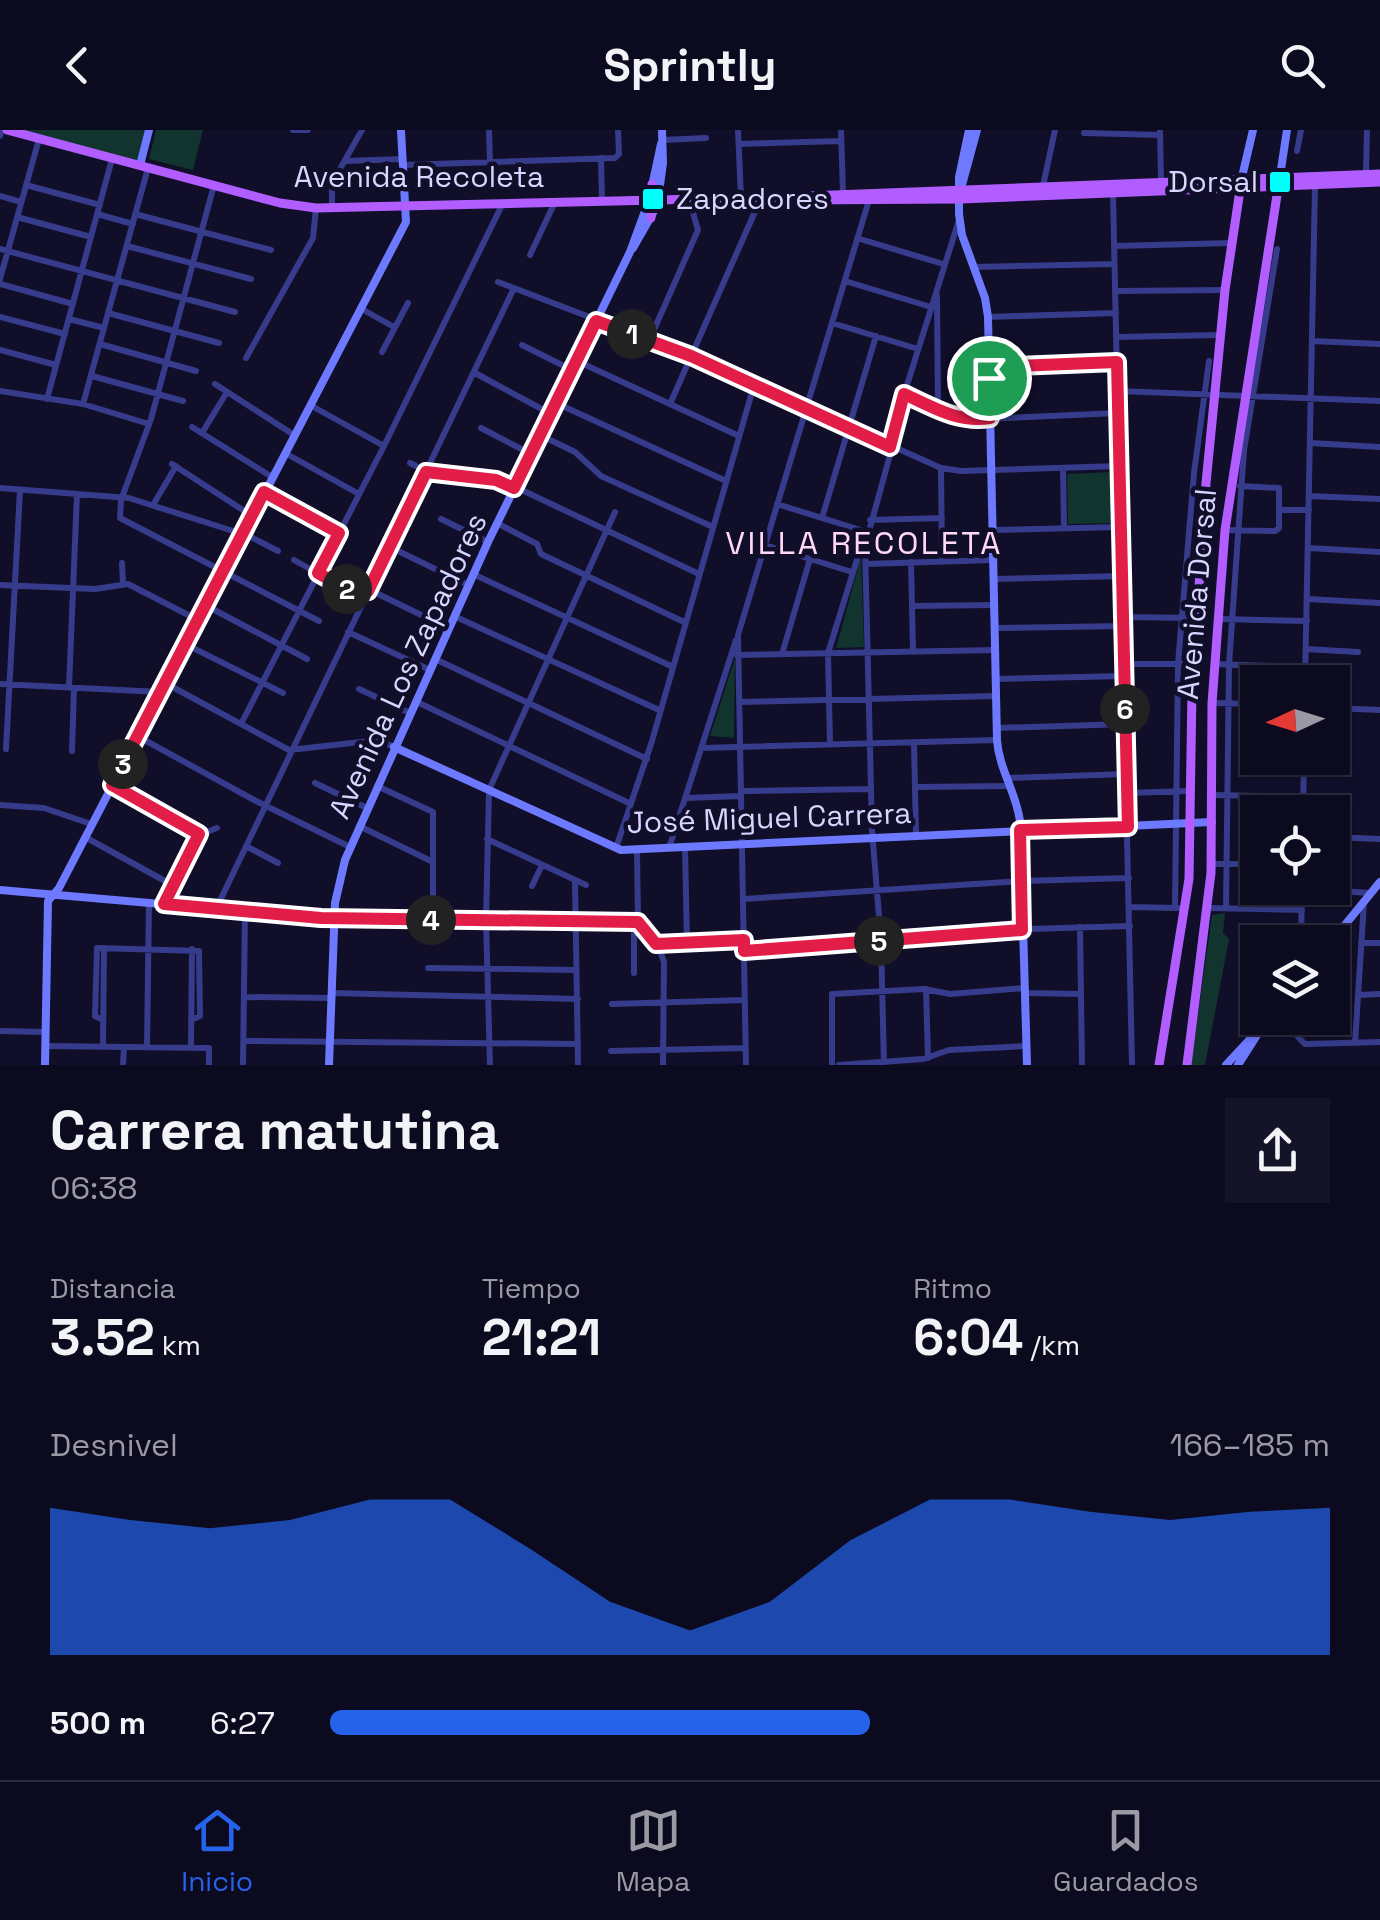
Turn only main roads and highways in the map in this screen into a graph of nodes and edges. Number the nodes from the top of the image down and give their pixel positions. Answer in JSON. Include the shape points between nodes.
{"nodes":[{"id":1,"x":3,"y":132,"type":"edge"},
{"id":2,"x":1326,"y":174,"type":"junction"},
{"id":3,"x":1380,"y":174,"type":"edge"},
{"id":4,"x":1280,"y":176,"type":"junction"},
{"id":5,"x":1242,"y":177,"type":"junction"},
{"id":6,"x":1380,"y":182,"type":"edge"},
{"id":7,"x":652,"y":184,"type":"road end"},
{"id":8,"x":1044,"y":186,"type":"junction"},
{"id":9,"x":1315,"y":186,"type":"junction"},
{"id":10,"x":1278,"y":188,"type":"junction"},
{"id":11,"x":1240,"y":190,"type":"junction"},
{"id":12,"x":960,"y":194,"type":"junction"},
{"id":13,"x":1034,"y":196,"type":"junction"},
{"id":14,"x":780,"y":197,"type":"junction"},
{"id":15,"x":653,"y":200,"type":"junction"},
{"id":16,"x":651,"y":218,"type":"road end"},
{"id":17,"x":1160,"y":1065,"type":"edge"},
{"id":18,"x":1187,"y":1065,"type":"edge"}],
"edges":[{"from":1,"to":15,"type":"main road","name":"Avenida Recoleta","via":[[316,208]]},
{"from":2,"to":3,"type":"main road","name":"Avenida Recoleta"},
{"from":2,"to":4,"type":"main road","name":"Avenida Recoleta"},
{"from":2,"to":9,"type":"main road"},
{"from":4,"to":5,"type":"main road","name":"Avenida Recoleta"},
{"from":4,"to":10,"type":"main road","name":"Avenida Dorsal"},
{"from":5,"to":8,"type":"main road","name":"Avenida Recoleta"},
{"from":5,"to":11,"type":"main road","name":"Avenida Dorsal"},
{"from":6,"to":9,"type":"main road","name":"Avenida Recoleta"},
{"from":7,"to":15,"type":"main road"},
{"from":8,"to":12,"type":"main road","name":"Avenida Recoleta"},
{"from":8,"to":13,"type":"main road"},
{"from":9,"to":10,"type":"main road","name":"Avenida Recoleta"},
{"from":10,"to":11,"type":"main road","name":"Avenida Recoleta"},
{"from":10,"to":18,"type":"main road","name":"Avenida Dorsal","via":[[1226,530],[1212,703],[1212,864]]},
{"from":11,"to":13,"type":"main road","name":"Avenida Recoleta"},
{"from":11,"to":17,"type":"main road","name":"Avenida Dorsal","via":[[1209,394],[1191,825]]},
{"from":12,"to":13,"type":"main road","name":"Avenida Recoleta"},
{"from":12,"to":14,"type":"main road","name":"Avenida Recoleta"},
{"from":12,"to":14,"type":"main road","name":"Avenida Recoleta","via":[[814,202]]},
{"from":14,"to":15,"type":"main road","name":"Avenida Recoleta"},
{"from":15,"to":16,"type":"main road"}]}
